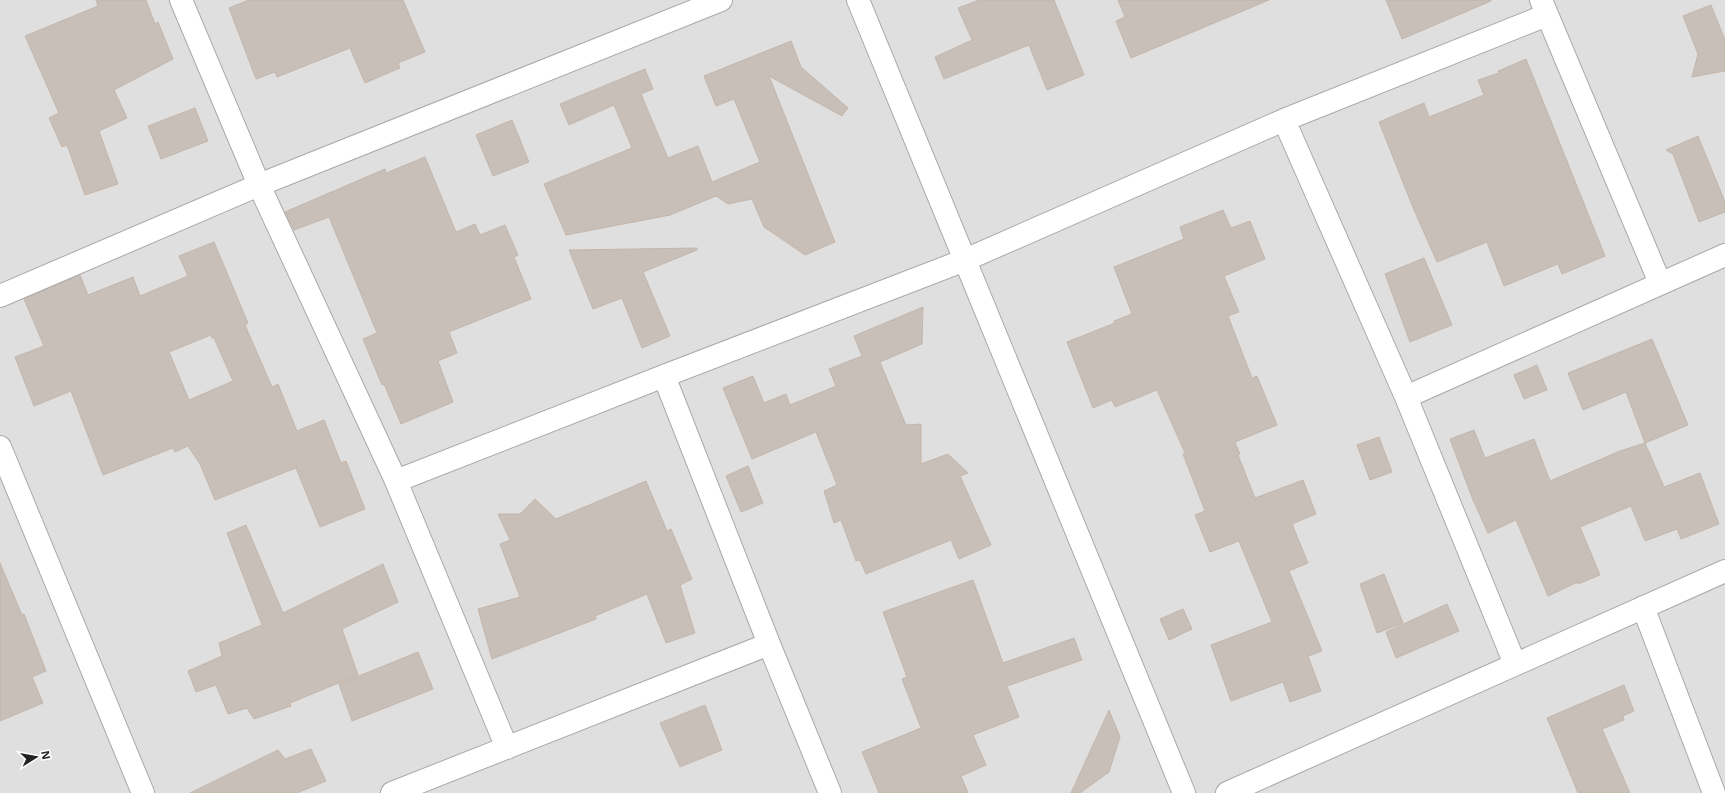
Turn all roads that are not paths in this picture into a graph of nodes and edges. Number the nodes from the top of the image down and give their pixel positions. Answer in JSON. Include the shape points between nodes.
{"nodes":[{"id":1,"x":181,"y":0,"type":"edge"},
{"id":2,"x":721,"y":0,"type":"edge"},
{"id":3,"x":858,"y":0,"type":"edge"},
{"id":4,"x":1544,"y":8,"type":"edge"},
{"id":5,"x":1284,"y":120,"type":"junction"},
{"id":6,"x":259,"y":185,"type":"junction"},
{"id":7,"x":1725,"y":255,"type":"edge"},
{"id":8,"x":965,"y":260,"type":"junction"},
{"id":9,"x":1660,"y":283,"type":"junction"},
{"id":10,"x":0,"y":296,"type":"edge"},
{"id":11,"x":664,"y":376,"type":"junction"},
{"id":12,"x":1406,"y":397,"type":"junction"},
{"id":13,"x":0,"y":447,"type":"edge"},
{"id":14,"x":396,"y":481,"type":"junction"},
{"id":15,"x":1725,"y":571,"type":"edge"},
{"id":16,"x":1643,"y":607,"type":"junction"},
{"id":17,"x":769,"y":644,"type":"junction"},
{"id":18,"x":1515,"y":664,"type":"junction"},
{"id":19,"x":508,"y":748,"type":"junction"},
{"id":20,"x":143,"y":793,"type":"edge"},
{"id":21,"x":392,"y":793,"type":"edge"},
{"id":22,"x":830,"y":793,"type":"edge"},
{"id":23,"x":1184,"y":793,"type":"edge"},
{"id":24,"x":1227,"y":793,"type":"edge"},
{"id":25,"x":1714,"y":793,"type":"edge"}],
"edges":[{"from":1,"to":6,"type":"street"},
{"from":2,"to":6,"type":"street"},
{"from":3,"to":8,"type":"street"},
{"from":4,"to":5,"type":"street"},
{"from":4,"to":9,"type":"street"},
{"from":5,"to":8,"type":"street"},
{"from":5,"to":12,"type":"street"},
{"from":6,"to":10,"type":"street"},
{"from":6,"to":14,"type":"street"},
{"from":7,"to":9,"type":"street"},
{"from":8,"to":11,"type":"street"},
{"from":8,"to":23,"type":"street"},
{"from":9,"to":12,"type":"street"},
{"from":11,"to":14,"type":"street"},
{"from":11,"to":17,"type":"street"},
{"from":12,"to":18,"type":"street"},
{"from":13,"to":20,"type":"street"},
{"from":14,"to":19,"type":"street"},
{"from":15,"to":16,"type":"street"},
{"from":16,"to":18,"type":"street"},
{"from":16,"to":25,"type":"street"},
{"from":17,"to":19,"type":"street"},
{"from":17,"to":22,"type":"street"},
{"from":18,"to":24,"type":"street"},
{"from":19,"to":21,"type":"street"}]}
